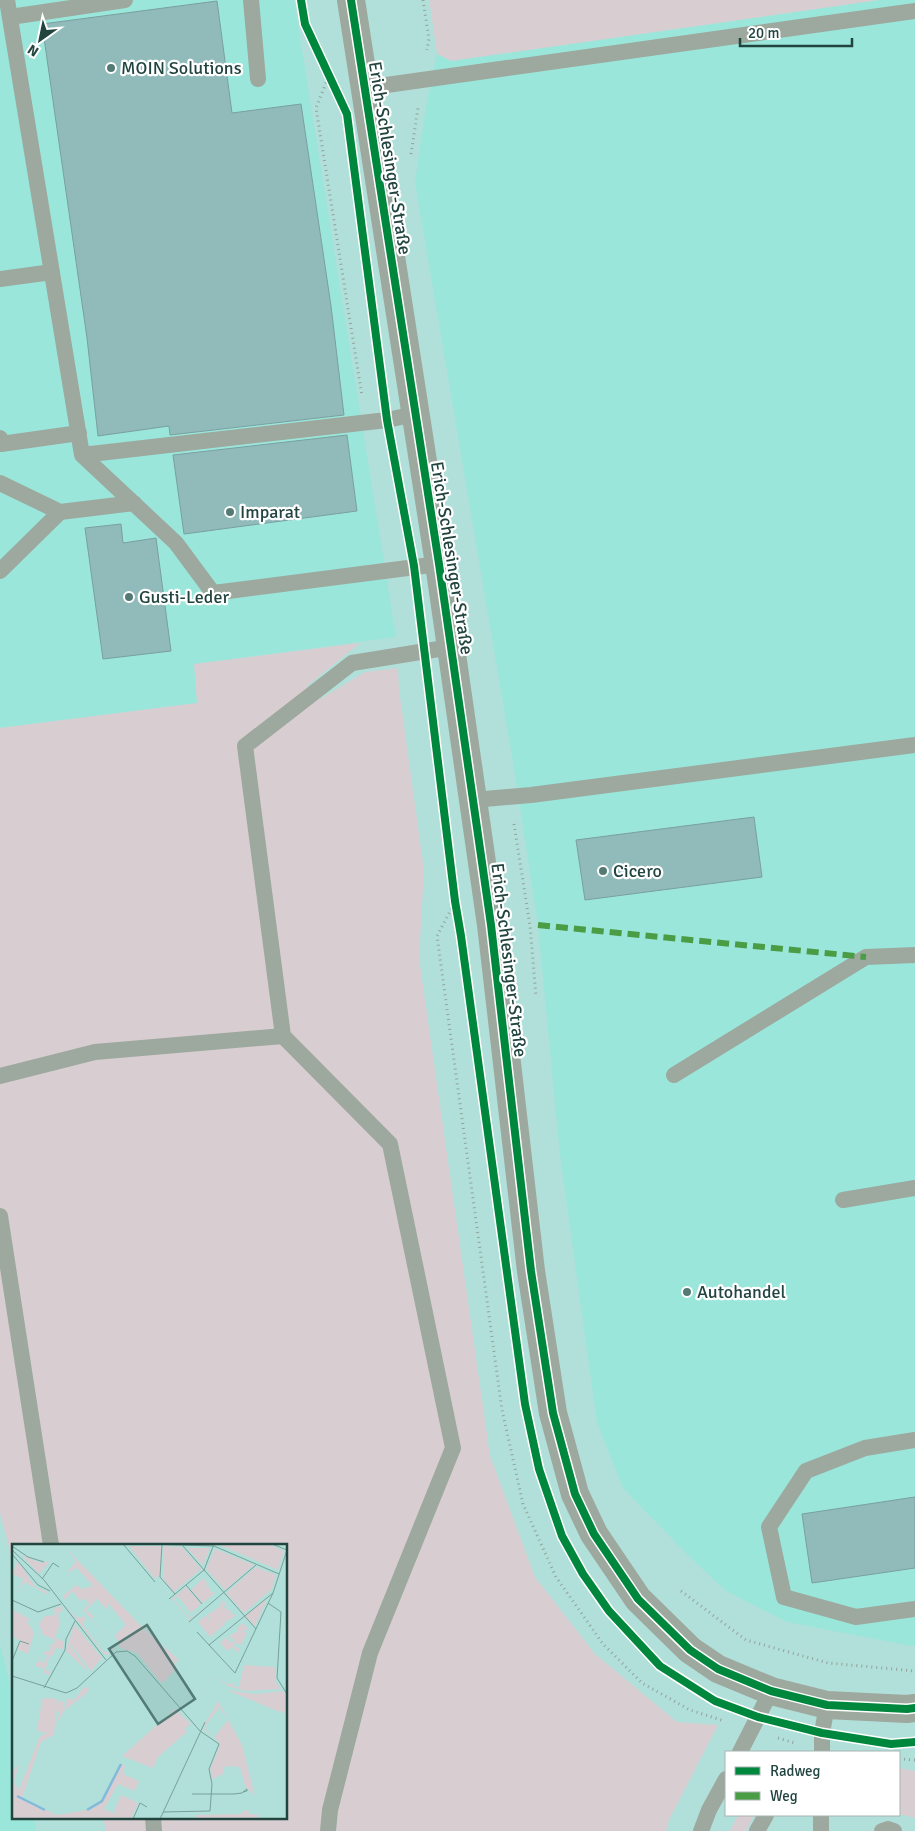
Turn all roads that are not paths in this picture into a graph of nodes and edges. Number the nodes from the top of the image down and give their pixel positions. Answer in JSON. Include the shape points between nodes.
{"nodes":[{"id":1,"x":7,"y":0,"type":"edge"},
{"id":2,"x":125,"y":0,"type":"edge"},
{"id":3,"x":251,"y":0,"type":"edge"},
{"id":4,"x":351,"y":0,"type":"edge"},
{"id":5,"x":915,"y":11,"type":"edge"},
{"id":6,"x":10,"y":17,"type":"junction"},
{"id":7,"x":258,"y":79,"type":"dead end"},
{"id":8,"x":364,"y":88,"type":"junction"},
{"id":9,"x":52,"y":272,"type":"junction"},
{"id":10,"x":0,"y":279,"type":"edge"},
{"id":11,"x":415,"y":414,"type":"junction"},
{"id":12,"x":78,"y":433,"type":"junction"},
{"id":13,"x":0,"y":438,"type":"edge"},
{"id":14,"x":82,"y":454,"type":"junction"},
{"id":15,"x":0,"y":483,"type":"edge"},
{"id":16,"x":134,"y":503,"type":"junction"},
{"id":17,"x":60,"y":512,"type":"junction"},
{"id":18,"x":439,"y":564,"type":"junction"},
{"id":19,"x":0,"y":570,"type":"edge"},
{"id":20,"x":451,"y":647,"type":"junction"},
{"id":21,"x":915,"y":745,"type":"edge"},
{"id":22,"x":473,"y":800,"type":"junction"},
{"id":23,"x":915,"y":955,"type":"edge"},
{"id":24,"x":283,"y":1036,"type":"junction"},
{"id":25,"x":674,"y":1074,"type":"dead end"},
{"id":26,"x":0,"y":1076,"type":"edge"},
{"id":27,"x":915,"y":1188,"type":"edge"},
{"id":28,"x":843,"y":1200,"type":"dead end"},
{"id":29,"x":0,"y":1216,"type":"edge"},
{"id":30,"x":915,"y":1440,"type":"edge"},
{"id":31,"x":51,"y":1544,"type":"edge"},
{"id":32,"x":915,"y":1609,"type":"edge"},
{"id":33,"x":771,"y":1691,"type":"junction"},
{"id":34,"x":826,"y":1705,"type":"junction"},
{"id":35,"x":915,"y":1708,"type":"edge"},
{"id":36,"x":822,"y":1733,"type":"junction"},
{"id":37,"x":741,"y":1751,"type":"edge"},
{"id":38,"x":809,"y":1751,"type":"edge"},
{"id":39,"x":822,"y":1751,"type":"edge"},
{"id":40,"x":725,"y":1781,"type":"edge"},
{"id":41,"x":765,"y":1816,"type":"edge"},
{"id":42,"x":821,"y":1816,"type":"edge"},
{"id":43,"x":153,"y":1818,"type":"edge"},
{"id":44,"x":154,"y":1831,"type":"edge"},
{"id":45,"x":328,"y":1831,"type":"edge"},
{"id":46,"x":701,"y":1831,"type":"edge"},
{"id":47,"x":757,"y":1831,"type":"edge"},
{"id":48,"x":820,"y":1831,"type":"edge"},
{"id":49,"x":882,"y":1831,"type":"edge"},
{"id":50,"x":894,"y":1831,"type":"edge"}],
"edges":[{"from":1,"to":6,"type":"lane"},
{"from":2,"to":6,"type":"lane"},
{"from":3,"to":7,"type":"lane"},
{"from":4,"to":8,"type":"street","name":"Erich-Schlesinger-Straße"},
{"from":5,"to":8,"type":"lane"},
{"from":6,"to":9,"type":"lane"},
{"from":8,"to":11,"type":"street","name":"Erich-Schlesinger-Straße"},
{"from":9,"to":10,"type":"lane"},
{"from":9,"to":12,"type":"lane"},
{"from":11,"to":14,"type":"lane","via":[[388,420]]},
{"from":11,"to":18,"type":"street","name":"Erich-Schlesinger-Straße"},
{"from":12,"to":13,"type":"lane","via":[[1,444]]},
{"from":12,"to":14,"type":"lane"},
{"from":14,"to":16,"type":"lane"},
{"from":15,"to":17,"type":"lane"},
{"from":16,"to":17,"type":"lane"},
{"from":16,"to":18,"type":"lane","via":[[176,542],[213,593]]},
{"from":17,"to":19,"type":"lane"},
{"from":18,"to":20,"type":"street","name":"Erich-Schlesinger-Straße"},
{"from":20,"to":22,"type":"street","name":"Erich-Schlesinger-Straße"},
{"from":20,"to":24,"type":"lane","via":[[352,663],[245,746]]},
{"from":21,"to":22,"type":"lane"},
{"from":22,"to":33,"type":"street","name":"Erich-Schlesinger-Straße","via":[[491,925],[531,1271],[553,1413],[575,1494],[594,1534],[617,1570],[638,1599],[665,1627],[718,1669]]},
{"from":23,"to":25,"type":"lane","via":[[866,957]]},
{"from":24,"to":26,"type":"lane","via":[[95,1052]]},
{"from":24,"to":45,"type":"lane","via":[[390,1144],[453,1448],[370,1653],[330,1810]]},
{"from":27,"to":28,"type":"lane"},
{"from":29,"to":31,"type":"lane"},
{"from":30,"to":32,"type":"lane","via":[[865,1448],[806,1471],[769,1527],[784,1597],[856,1617]]},
{"from":33,"to":34,"type":"street","name":"Erich-Schlesinger-Straße"},
{"from":33,"to":37,"type":"lane"},
{"from":34,"to":35,"type":"street","name":"Erich-Schlesinger-Straße"},
{"from":34,"to":36,"type":"lane"},
{"from":36,"to":38,"type":"lane"},
{"from":36,"to":39,"type":"lane"},
{"from":40,"to":46,"type":"lane"},
{"from":41,"to":47,"type":"lane"},
{"from":42,"to":48,"type":"lane"},
{"from":43,"to":44,"type":"lane"},
{"from":49,"to":50,"type":"lane"}]}
